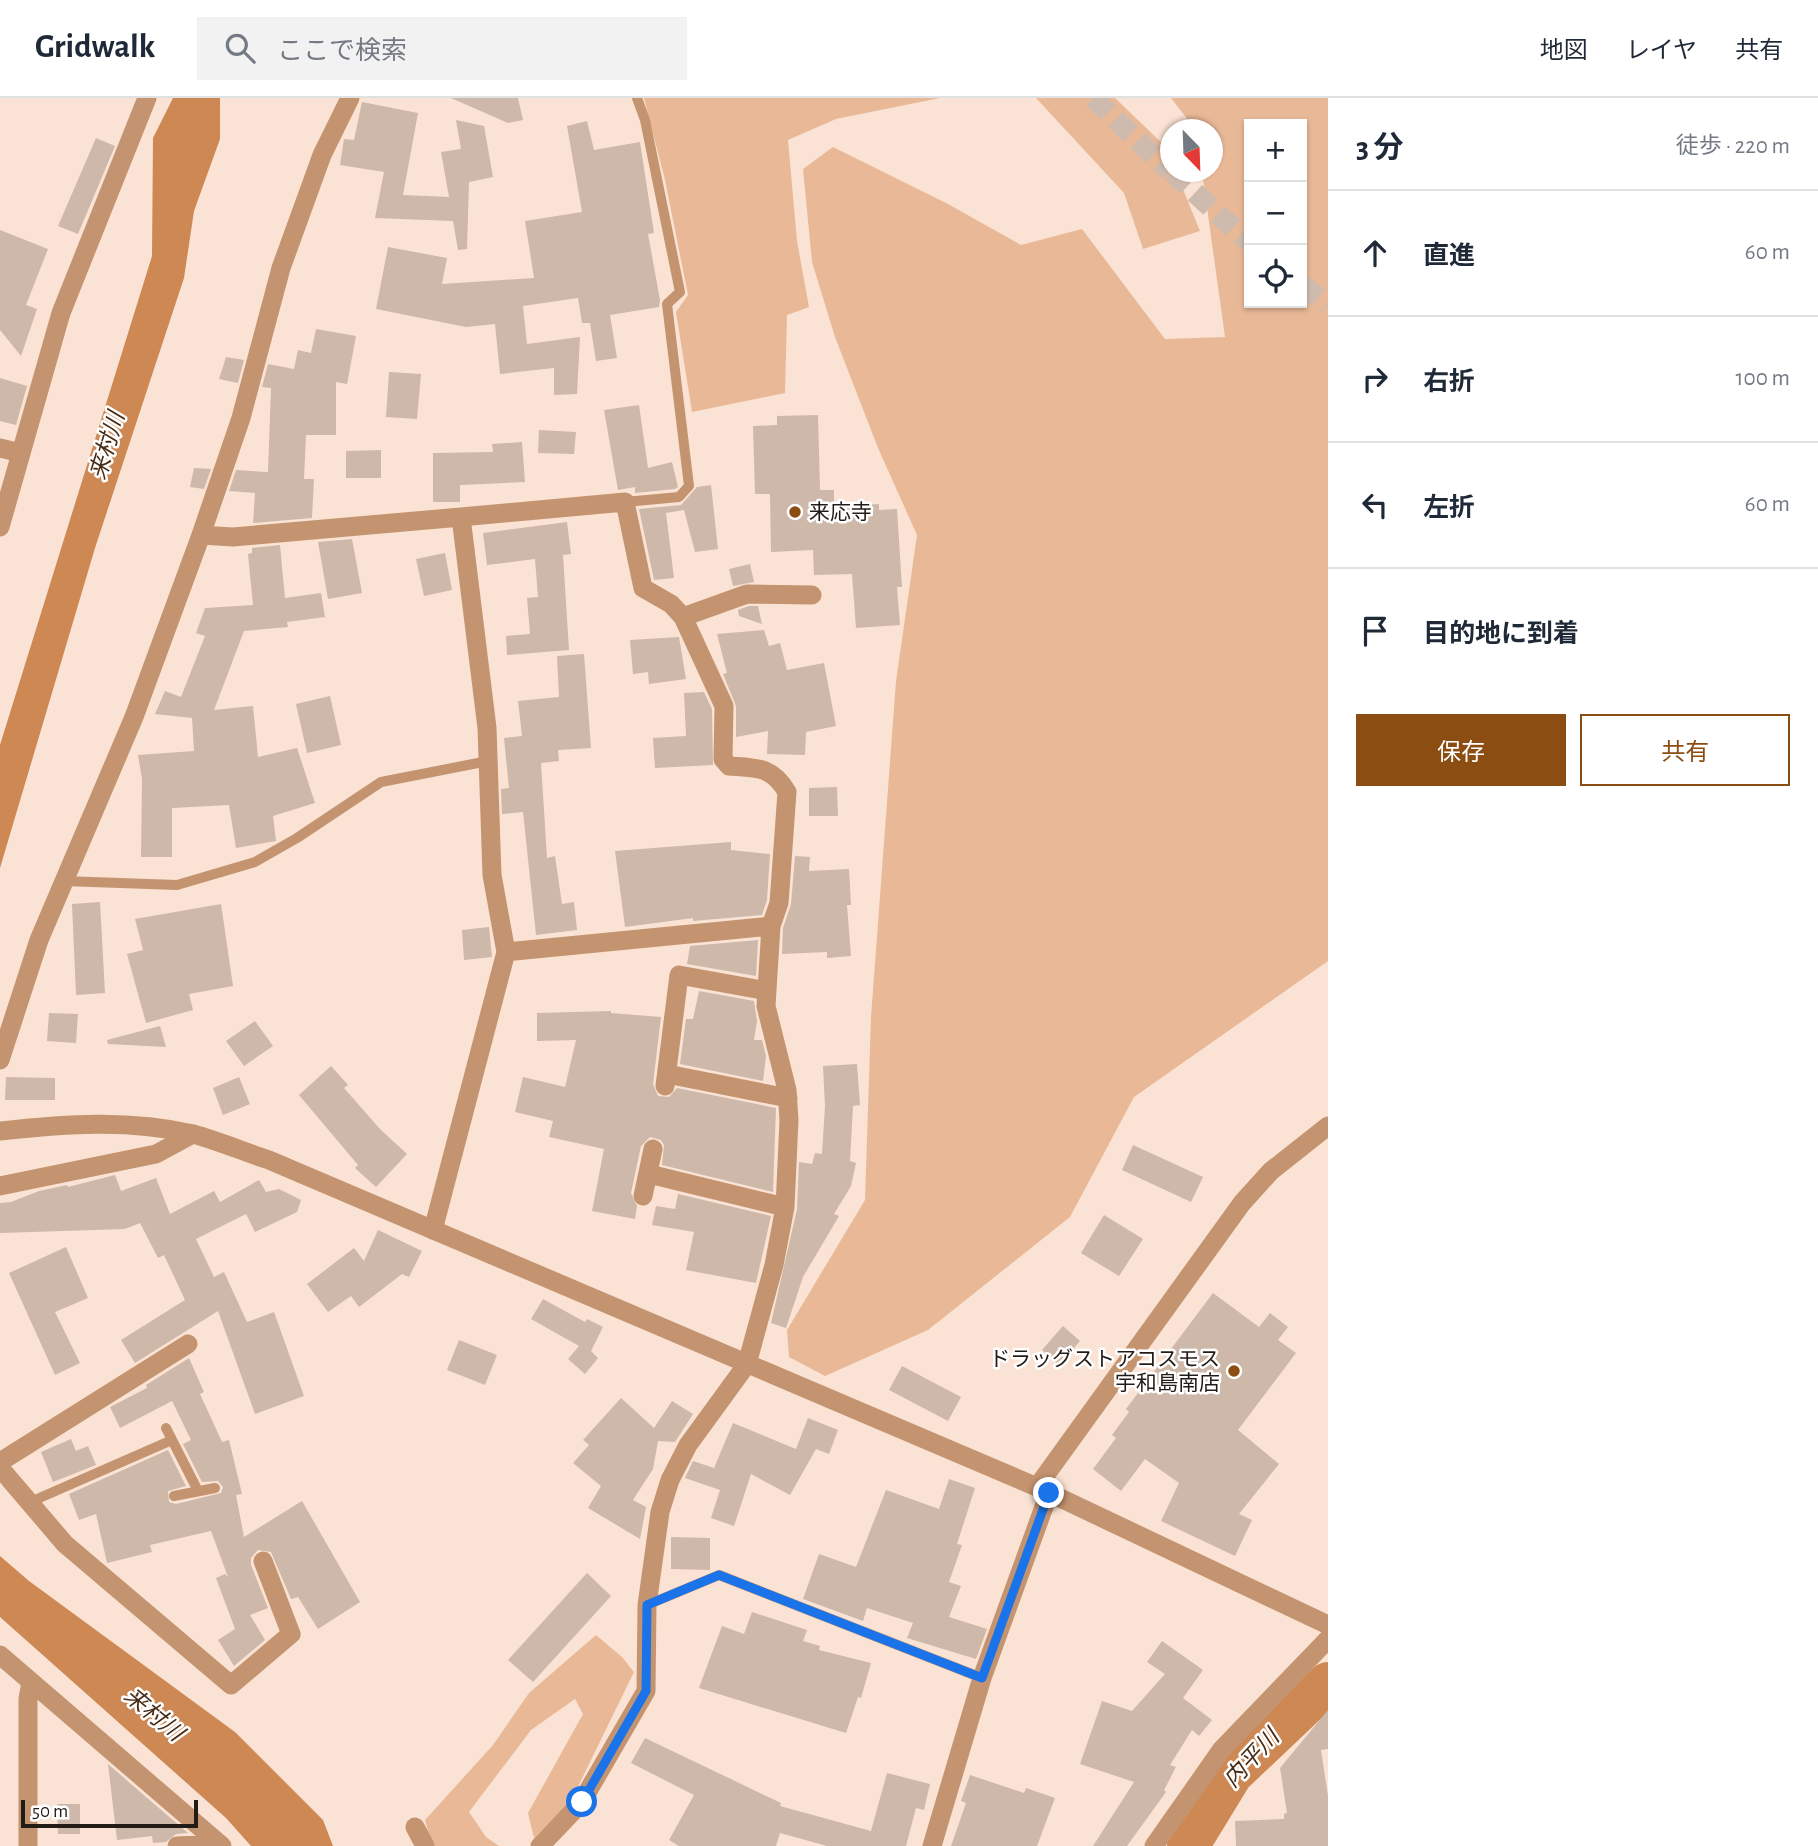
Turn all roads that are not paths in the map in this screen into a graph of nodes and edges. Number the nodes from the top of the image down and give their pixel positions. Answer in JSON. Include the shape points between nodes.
{"nodes":[{"id":1,"x":147,"y":98,"type":"edge"},
{"id":2,"x":350,"y":98,"type":"edge"},
{"id":3,"x":637,"y":98,"type":"edge"},
{"id":4,"x":0,"y":448,"type":"edge"},
{"id":5,"x":21,"y":453,"type":"junction"},
{"id":6,"x":625,"y":502,"type":"junction"},
{"id":7,"x":461,"y":517,"type":"junction"},
{"id":8,"x":0,"y":527,"type":"edge"},
{"id":9,"x":201,"y":535,"type":"junction"},
{"id":10,"x":812,"y":595,"type":"dead end"},
{"id":11,"x":683,"y":617,"type":"junction"},
{"id":12,"x":488,"y":761,"type":"junction"},
{"id":13,"x":63,"y":881,"type":"junction"},
{"id":14,"x":771,"y":926,"type":"junction"},
{"id":15,"x":506,"y":952,"type":"junction"},
{"id":16,"x":767,"y":991,"type":"junction"},
{"id":17,"x":0,"y":1059,"type":"edge"},
{"id":18,"x":788,"y":1098,"type":"junction"},
{"id":19,"x":1328,"y":1126,"type":"edge"},
{"id":20,"x":0,"y":1131,"type":"edge"},
{"id":21,"x":193,"y":1135,"type":"junction"},
{"id":22,"x":653,"y":1149,"type":"dead end"},
{"id":23,"x":649,"y":1174,"type":"junction"},
{"id":24,"x":0,"y":1186,"type":"edge"},
{"id":25,"x":643,"y":1196,"type":"dead end"},
{"id":26,"x":785,"y":1207,"type":"junction"},
{"id":27,"x":433,"y":1230,"type":"junction"},
{"id":28,"x":188,"y":1343,"type":"dead end"},
{"id":29,"x":747,"y":1364,"type":"junction"},
{"id":30,"x":166,"y":1427,"type":"dead end"},
{"id":31,"x":172,"y":1440,"type":"junction"},
{"id":32,"x":0,"y":1462,"type":"edge"},
{"id":33,"x":0,"y":1468,"type":"edge"},
{"id":34,"x":215,"y":1488,"type":"dead end"},
{"id":35,"x":1043,"y":1490,"type":"junction"},
{"id":36,"x":198,"y":1491,"type":"junction"},
{"id":37,"x":174,"y":1496,"type":"dead end"},
{"id":38,"x":28,"y":1503,"type":"junction"},
{"id":39,"x":263,"y":1561,"type":"dead end"},
{"id":40,"x":647,"y":1605,"type":"junction"},
{"id":41,"x":1328,"y":1625,"type":"edge"},
{"id":42,"x":1328,"y":1639,"type":"edge"},
{"id":43,"x":0,"y":1655,"type":"edge"},
{"id":44,"x":982,"y":1678,"type":"junction"},
{"id":45,"x":31,"y":1682,"type":"junction"},
{"id":46,"x":415,"y":1827,"type":"dead end"},
{"id":47,"x":220,"y":1845,"type":"edge"},
{"id":48,"x":28,"y":1846,"type":"edge"},
{"id":49,"x":177,"y":1846,"type":"edge"},
{"id":50,"x":425,"y":1846,"type":"edge"},
{"id":51,"x":540,"y":1846,"type":"edge"},
{"id":52,"x":932,"y":1846,"type":"edge"},
{"id":53,"x":1154,"y":1846,"type":"edge"}],
"edges":[{"from":1,"to":5,"type":"street","via":[[61,313]]},
{"from":2,"to":9,"type":"street","via":[[322,155],[281,268],[241,418]]},
{"from":3,"to":6,"type":"lane","via":[[680,292],[667,303],[689,486],[679,497]]},
{"from":4,"to":5,"type":"street"},
{"from":5,"to":8,"type":"street"},
{"from":6,"to":7,"type":"street"},
{"from":6,"to":11,"type":"street","via":[[643,588]]},
{"from":7,"to":9,"type":"street","via":[[233,537]]},
{"from":7,"to":12,"type":"street"},
{"from":9,"to":13,"type":"street","via":[[134,717]]},
{"from":10,"to":11,"type":"street","via":[[747,594]]},
{"from":11,"to":14,"type":"street","via":[[724,706],[723,759],[729,766],[763,769],[779,778],[787,792],[779,903]]},
{"from":12,"to":13,"type":"lane","via":[[381,782],[255,862],[177,885]]},
{"from":12,"to":15,"type":"street","via":[[492,875]]},
{"from":13,"to":17,"type":"street"},
{"from":14,"to":15,"type":"street"},
{"from":14,"to":16,"type":"street"},
{"from":15,"to":27,"type":"street"},
{"from":16,"to":18,"type":"street","via":[[766,1006]]},
{"from":16,"to":18,"type":"street","via":[[679,975],[666,1080]]},
{"from":18,"to":26,"type":"street"},
{"from":19,"to":35,"type":"street","via":[[1271,1171],[1242,1203]]},
{"from":20,"to":21,"type":"street","via":[[124,1124]]},
{"from":21,"to":24,"type":"street","via":[[156,1154]]},
{"from":21,"to":27,"type":"street","via":[[269,1160]]},
{"from":22,"to":23,"type":"street"},
{"from":23,"to":25,"type":"street"},
{"from":23,"to":26,"type":"street"},
{"from":26,"to":29,"type":"street"},
{"from":27,"to":29,"type":"street"},
{"from":28,"to":32,"type":"street"},
{"from":29,"to":35,"type":"street"},
{"from":29,"to":40,"type":"street","via":[[688,1445],[670,1480],[660,1512]]},
{"from":30,"to":31,"type":"lane"},
{"from":31,"to":36,"type":"lane"},
{"from":31,"to":38,"type":"lane"},
{"from":33,"to":38,"type":"street"},
{"from":34,"to":36,"type":"lane"},
{"from":35,"to":41,"type":"street"},
{"from":35,"to":44,"type":"street"},
{"from":36,"to":37,"type":"lane"},
{"from":38,"to":39,"type":"street","via":[[65,1544],[231,1685],[291,1634]]},
{"from":40,"to":44,"type":"lane","via":[[719,1575]]},
{"from":40,"to":51,"type":"street","via":[[646,1691],[582,1802]]},
{"from":42,"to":53,"type":"street","via":[[1222,1749]]},
{"from":43,"to":45,"type":"street"},
{"from":44,"to":52,"type":"street"},
{"from":45,"to":47,"type":"street"},
{"from":45,"to":48,"type":"street"},
{"from":46,"to":50,"type":"street"},
{"from":47,"to":49,"type":"street"}]}
